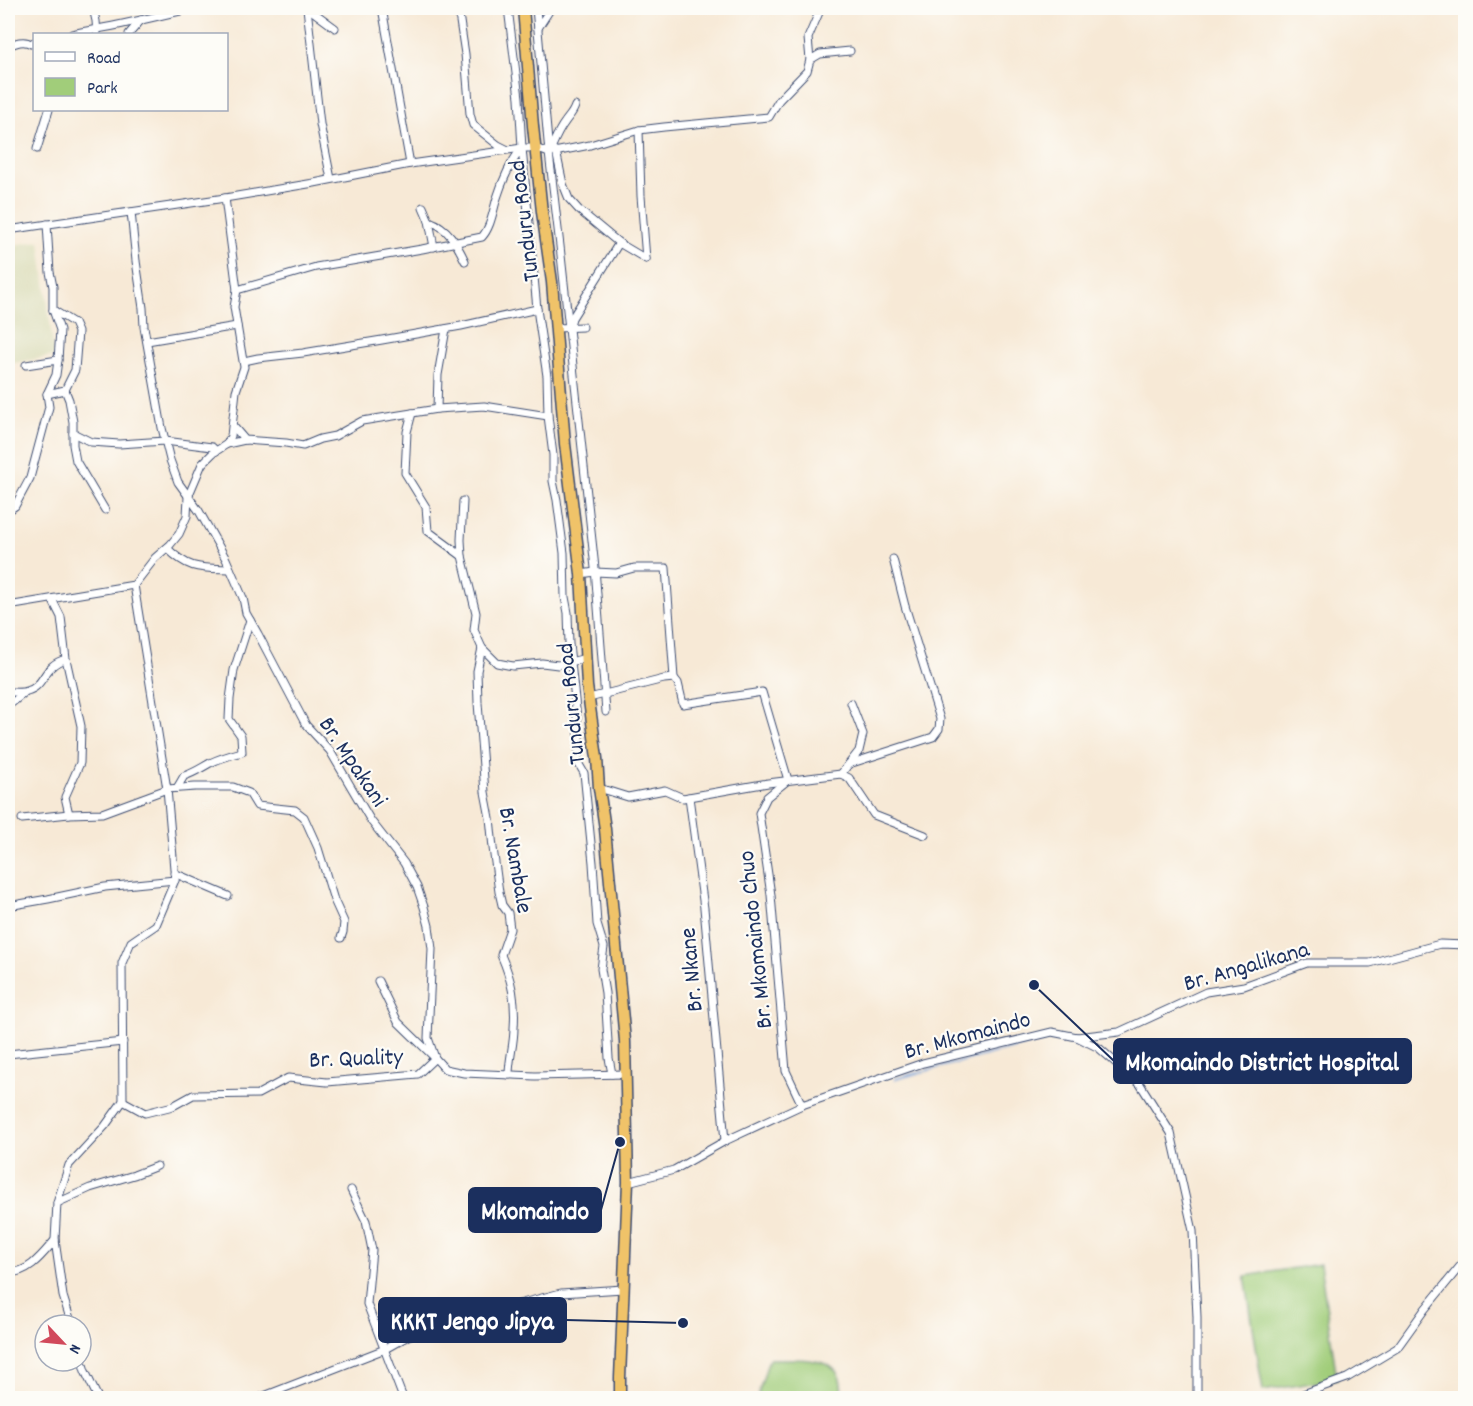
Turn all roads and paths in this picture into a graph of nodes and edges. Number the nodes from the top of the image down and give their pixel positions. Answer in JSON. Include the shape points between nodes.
{"nodes":[{"id":1,"x":93,"y":8,"type":"edge"},
{"id":2,"x":194,"y":8,"type":"edge"},
{"id":3,"x":307,"y":8,"type":"edge"},
{"id":4,"x":382,"y":8,"type":"edge"},
{"id":5,"x":458,"y":8,"type":"edge"},
{"id":6,"x":508,"y":8,"type":"edge"},
{"id":7,"x":523,"y":8,"type":"edge"},
{"id":8,"x":536,"y":8,"type":"edge"},
{"id":9,"x":551,"y":8,"type":"edge"},
{"id":10,"x":821,"y":8,"type":"edge"},
{"id":11,"x":142,"y":20,"type":"junction"},
{"id":12,"x":335,"y":28,"type":"dead end"},
{"id":13,"x":538,"y":28,"type":"junction"},
{"id":14,"x":97,"y":32,"type":"edge"},
{"id":15,"x":130,"y":33,"type":"edge"},
{"id":16,"x":33,"y":43,"type":"edge"},
{"id":17,"x":8,"y":46,"type":"edge"},
{"id":18,"x":850,"y":51,"type":"dead end"},
{"id":19,"x":810,"y":60,"type":"junction"},
{"id":20,"x":576,"y":106,"type":"dead end"},
{"id":21,"x":49,"y":111,"type":"edge"},
{"id":22,"x":639,"y":130,"type":"junction"},
{"id":23,"x":522,"y":148,"type":"junction"},
{"id":24,"x":535,"y":148,"type":"junction"},
{"id":25,"x":36,"y":149,"type":"dead end"},
{"id":26,"x":508,"y":150,"type":"junction"},
{"id":27,"x":553,"y":152,"type":"junction"},
{"id":28,"x":410,"y":164,"type":"junction"},
{"id":29,"x":331,"y":179,"type":"junction"},
{"id":30,"x":225,"y":198,"type":"junction"},
{"id":31,"x":423,"y":207,"type":"dead end"},
{"id":32,"x":131,"y":212,"type":"junction"},
{"id":33,"x":429,"y":221,"type":"junction"},
{"id":34,"x":47,"y":224,"type":"junction"},
{"id":35,"x":8,"y":230,"type":"edge"},
{"id":36,"x":455,"y":242,"type":"junction"},
{"id":37,"x":619,"y":243,"type":"junction"},
{"id":38,"x":434,"y":247,"type":"junction"},
{"id":39,"x":465,"y":261,"type":"dead end"},
{"id":40,"x":237,"y":290,"type":"junction"},
{"id":41,"x":537,"y":309,"type":"junction"},
{"id":42,"x":53,"y":310,"type":"junction"},
{"id":43,"x":237,"y":326,"type":"junction"},
{"id":44,"x":569,"y":327,"type":"junction"},
{"id":45,"x":583,"y":327,"type":"dead end"},
{"id":46,"x":556,"y":328,"type":"junction"},
{"id":47,"x":446,"y":329,"type":"junction"},
{"id":48,"x":147,"y":341,"type":"junction"},
{"id":49,"x":58,"y":360,"type":"junction"},
{"id":50,"x":244,"y":361,"type":"junction"},
{"id":51,"x":26,"y":365,"type":"dead end"},
{"id":52,"x":65,"y":390,"type":"junction"},
{"id":53,"x":47,"y":394,"type":"junction"},
{"id":54,"x":437,"y":409,"type":"junction"},
{"id":55,"x":412,"y":413,"type":"junction"},
{"id":56,"x":548,"y":416,"type":"junction"},
{"id":57,"x":233,"y":426,"type":"junction"},
{"id":58,"x":73,"y":433,"type":"junction"},
{"id":59,"x":245,"y":440,"type":"junction"},
{"id":60,"x":165,"y":441,"type":"junction"},
{"id":61,"x":227,"y":444,"type":"junction"},
{"id":62,"x":216,"y":451,"type":"junction"},
{"id":63,"x":188,"y":497,"type":"junction"},
{"id":64,"x":463,"y":501,"type":"dead end"},
{"id":65,"x":105,"y":510,"type":"dead end"},
{"id":66,"x":8,"y":511,"type":"edge"},
{"id":67,"x":167,"y":548,"type":"junction"},
{"id":68,"x":462,"y":556,"type":"junction"},
{"id":69,"x":893,"y":559,"type":"dead end"},
{"id":70,"x":230,"y":569,"type":"junction"},
{"id":71,"x":595,"y":572,"type":"junction"},
{"id":72,"x":581,"y":574,"type":"junction"},
{"id":73,"x":134,"y":585,"type":"junction"},
{"id":74,"x":52,"y":599,"type":"junction"},
{"id":75,"x":8,"y":606,"type":"edge"},
{"id":76,"x":250,"y":620,"type":"junction"},
{"id":77,"x":482,"y":648,"type":"junction"},
{"id":78,"x":586,"y":658,"type":"junction"},
{"id":79,"x":66,"y":659,"type":"junction"},
{"id":80,"x":571,"y":662,"type":"junction"},
{"id":81,"x":674,"y":678,"type":"junction"},
{"id":82,"x":8,"y":692,"type":"edge"},
{"id":83,"x":26,"y":692,"type":"junction"},
{"id":84,"x":604,"y":694,"type":"junction"},
{"id":85,"x":589,"y":698,"type":"junction"},
{"id":86,"x":851,"y":703,"type":"dead end"},
{"id":87,"x":8,"y":706,"type":"edge"},
{"id":88,"x":606,"y":712,"type":"dead end"},
{"id":89,"x":849,"y":764,"type":"junction"},
{"id":90,"x":841,"y":774,"type":"junction"},
{"id":91,"x":788,"y":780,"type":"junction"},
{"id":92,"x":599,"y":788,"type":"junction"},
{"id":93,"x":167,"y":789,"type":"junction"},
{"id":94,"x":177,"y":789,"type":"junction"},
{"id":95,"x":689,"y":797,"type":"junction"},
{"id":96,"x":69,"y":814,"type":"junction"},
{"id":97,"x":22,"y":819,"type":"dead end"},
{"id":98,"x":925,"y":835,"type":"dead end"},
{"id":99,"x":174,"y":876,"type":"junction"},
{"id":100,"x":228,"y":896,"type":"dead end"},
{"id":101,"x":8,"y":906,"type":"edge"},
{"id":102,"x":341,"y":938,"type":"dead end"},
{"id":103,"x":1465,"y":944,"type":"edge"},
{"id":104,"x":378,"y":981,"type":"dead end"},
{"id":105,"x":1077,"y":1037,"type":"junction"},
{"id":106,"x":123,"y":1042,"type":"junction"},
{"id":107,"x":8,"y":1054,"type":"edge"},
{"id":108,"x":435,"y":1058,"type":"junction"},
{"id":109,"x":612,"y":1074,"type":"junction"},
{"id":110,"x":625,"y":1074,"type":"junction"},
{"id":111,"x":509,"y":1075,"type":"junction"},
{"id":112,"x":123,"y":1101,"type":"junction"},
{"id":113,"x":802,"y":1105,"type":"junction"},
{"id":114,"x":725,"y":1141,"type":"junction"},
{"id":115,"x":158,"y":1166,"type":"dead end"},
{"id":116,"x":628,"y":1182,"type":"junction"},
{"id":117,"x":351,"y":1190,"type":"dead end"},
{"id":118,"x":57,"y":1203,"type":"junction"},
{"id":119,"x":55,"y":1240,"type":"junction"},
{"id":120,"x":1466,"y":1259,"type":"edge"},
{"id":121,"x":8,"y":1273,"type":"edge"},
{"id":122,"x":623,"y":1289,"type":"junction"},
{"id":123,"x":68,"y":1313,"type":"edge"},
{"id":124,"x":384,"y":1349,"type":"junction"},
{"id":125,"x":86,"y":1373,"type":"edge"},
{"id":126,"x":98,"y":1398,"type":"edge"},
{"id":127,"x":259,"y":1398,"type":"edge"},
{"id":128,"x":403,"y":1398,"type":"edge"},
{"id":129,"x":620,"y":1398,"type":"edge"},
{"id":130,"x":1197,"y":1398,"type":"edge"},
{"id":131,"x":1292,"y":1398,"type":"edge"}],
"edges":[{"from":1,"to":14,"type":"street"},
{"from":2,"to":11,"type":"street"},
{"from":3,"to":12,"type":"street"},
{"from":3,"to":29,"type":"street","via":[[320,123]]},
{"from":4,"to":28,"type":"street"},
{"from":5,"to":26,"type":"street","via":[[473,125]]},
{"from":6,"to":23,"type":"street"},
{"from":7,"to":24,"type":"highway","name":"Tunduru Road"},
{"from":8,"to":13,"type":"street"},
{"from":9,"to":13,"type":"street"},
{"from":10,"to":19,"type":"street","via":[[808,38]]},
{"from":11,"to":14,"type":"street"},
{"from":11,"to":15,"type":"street"},
{"from":13,"to":27,"type":"street"},
{"from":16,"to":17,"type":"street"},
{"from":18,"to":19,"type":"street","via":[[820,54]]},
{"from":19,"to":22,"type":"street","via":[[807,71],[779,100],[769,117]]},
{"from":20,"to":27,"type":"street","via":[[559,130]]},
{"from":21,"to":25,"type":"street"},
{"from":22,"to":27,"type":"street"},
{"from":22,"to":37,"type":"street","via":[[646,258]]},
{"from":23,"to":24,"type":"street"},
{"from":23,"to":26,"type":"street"},
{"from":23,"to":36,"type":"street","via":[[505,175],[486,233]]},
{"from":23,"to":41,"type":"street"},
{"from":24,"to":27,"type":"street"},
{"from":24,"to":46,"type":"highway","name":"Tunduru Road"},
{"from":26,"to":28,"type":"street"},
{"from":27,"to":37,"type":"street","via":[[569,199]]},
{"from":27,"to":44,"type":"street"},
{"from":28,"to":29,"type":"street"},
{"from":29,"to":30,"type":"street"},
{"from":30,"to":32,"type":"street"},
{"from":30,"to":40,"type":"street"},
{"from":31,"to":33,"type":"street"},
{"from":32,"to":34,"type":"street"},
{"from":32,"to":48,"type":"street","name":"Br. Mpakani"},
{"from":33,"to":36,"type":"street","via":[[438,224]]},
{"from":33,"to":38,"type":"street"},
{"from":34,"to":35,"type":"street"},
{"from":34,"to":42,"type":"street"},
{"from":36,"to":38,"type":"street"},
{"from":36,"to":39,"type":"street"},
{"from":37,"to":44,"type":"street"},
{"from":38,"to":40,"type":"street","via":[[315,267]]},
{"from":40,"to":43,"type":"street"},
{"from":41,"to":47,"type":"street"},
{"from":41,"to":56,"type":"street","via":[[547,376]]},
{"from":42,"to":49,"type":"street","via":[[60,330]]},
{"from":42,"to":52,"type":"street","via":[[74,323],[78,332],[75,370]]},
{"from":43,"to":48,"type":"street"},
{"from":43,"to":50,"type":"street"},
{"from":44,"to":45,"type":"street"},
{"from":44,"to":46,"type":"street"},
{"from":44,"to":71,"type":"street"},
{"from":46,"to":72,"type":"highway","name":"Tunduru Road"},
{"from":47,"to":50,"type":"street"},
{"from":47,"to":54,"type":"street"},
{"from":48,"to":60,"type":"street","name":"Br. Mpakani"},
{"from":49,"to":51,"type":"street"},
{"from":49,"to":53,"type":"street"},
{"from":50,"to":57,"type":"street"},
{"from":52,"to":53,"type":"street"},
{"from":52,"to":58,"type":"street"},
{"from":53,"to":66,"type":"street","via":[[49,407],[30,478],[15,506]]},
{"from":54,"to":55,"type":"street"},
{"from":54,"to":56,"type":"street","via":[[484,406]]},
{"from":55,"to":59,"type":"street","via":[[362,421],[303,446]]},
{"from":55,"to":68,"type":"street","via":[[405,473],[426,507],[428,531]]},
{"from":56,"to":80,"type":"street","via":[[564,553]]},
{"from":57,"to":59,"type":"street"},
{"from":57,"to":61,"type":"street"},
{"from":58,"to":60,"type":"street","via":[[91,442]]},
{"from":58,"to":65,"type":"street","via":[[76,461]]},
{"from":59,"to":61,"type":"street"},
{"from":60,"to":62,"type":"street","via":[[212,447]]},
{"from":60,"to":63,"type":"street","name":"Br. Mpakani","via":[[178,482]]},
{"from":61,"to":62,"type":"street"},
{"from":62,"to":63,"type":"street","via":[[202,464]]},
{"from":63,"to":67,"type":"street","via":[[187,516]]},
{"from":63,"to":70,"type":"street","name":"Br. Mpakani"},
{"from":64,"to":68,"type":"street"},
{"from":67,"to":70,"type":"street","via":[[179,561],[200,568]]},
{"from":67,"to":73,"type":"street"},
{"from":68,"to":77,"type":"street","via":[[476,613],[474,630]]},
{"from":69,"to":89,"type":"street","via":[[940,719],[939,729],[933,737]]},
{"from":70,"to":76,"type":"street","name":"Br. Mpakani"},
{"from":71,"to":72,"type":"street"},
{"from":71,"to":81,"type":"street","via":[[666,568]]},
{"from":71,"to":84,"type":"street"},
{"from":72,"to":78,"type":"highway","name":"Tunduru Road"},
{"from":73,"to":74,"type":"street"},
{"from":73,"to":93,"type":"street"},
{"from":74,"to":75,"type":"street"},
{"from":74,"to":79,"type":"street","via":[[61,617]]},
{"from":76,"to":94,"type":"street","via":[[234,670],[230,699],[229,719],[241,736],[242,752],[184,776]]},
{"from":76,"to":108,"type":"street","name":"Br. Mpakani","via":[[306,725],[330,752],[370,821],[417,886],[432,949],[428,1038]]},
{"from":77,"to":80,"type":"street","via":[[497,663],[513,666]]},
{"from":77,"to":111,"type":"street","name":"Br. Nambale","via":[[477,671],[485,792],[499,892],[510,929],[501,955],[513,992]]},
{"from":78,"to":80,"type":"street"},
{"from":78,"to":85,"type":"highway","name":"Tunduru Road"},
{"from":79,"to":83,"type":"street","via":[[57,661],[36,687]]},
{"from":79,"to":96,"type":"street","via":[[81,726],[80,763],[65,797]]},
{"from":80,"to":109,"type":"street","via":[[580,746],[577,761],[584,773],[597,924],[604,947],[601,969]]},
{"from":81,"to":84,"type":"street"},
{"from":81,"to":91,"type":"street","via":[[682,704],[762,692]]},
{"from":82,"to":83,"type":"street"},
{"from":83,"to":87,"type":"street"},
{"from":84,"to":85,"type":"street"},
{"from":84,"to":88,"type":"street"},
{"from":85,"to":92,"type":"highway","name":"Tunduru Road"},
{"from":86,"to":89,"type":"street","via":[[863,734],[859,751]]},
{"from":89,"to":90,"type":"street"},
{"from":90,"to":91,"type":"street"},
{"from":90,"to":98,"type":"street","via":[[849,778],[874,815]]},
{"from":91,"to":95,"type":"street"},
{"from":91,"to":113,"type":"street","name":"Br. Mkomaindo Chuo","via":[[767,797],[759,813],[771,895],[786,1071]]},
{"from":92,"to":95,"type":"street","via":[[628,797],[665,790]]},
{"from":92,"to":110,"type":"highway","name":"Tunduru Road","via":[[618,963]]},
{"from":93,"to":94,"type":"street"},
{"from":93,"to":96,"type":"street","via":[[102,813]]},
{"from":93,"to":99,"type":"street"},
{"from":94,"to":102,"type":"street","via":[[233,787],[249,792],[257,806],[295,810],[304,818],[344,922]]},
{"from":95,"to":114,"type":"street","name":"Br. Nkane","via":[[704,908]]},
{"from":96,"to":97,"type":"street"},
{"from":99,"to":100,"type":"street"},
{"from":99,"to":101,"type":"street"},
{"from":99,"to":106,"type":"street","via":[[156,925],[131,942],[122,963]]},
{"from":103,"to":105,"type":"street","name":"Br. Angalikana","via":[[1440,944],[1370,963],[1307,963],[1244,986],[1206,992],[1119,1032]]},
{"from":104,"to":108,"type":"street","via":[[398,1022]]},
{"from":105,"to":113,"type":"street","name":"Br. Mkomaindo","via":[[1052,1032],[923,1063]]},
{"from":105,"to":130,"type":"street","name":"Br. Mkomaindo","via":[[1099,1048],[1140,1084],[1171,1133],[1193,1231]]},
{"from":106,"to":107,"type":"street"},
{"from":106,"to":112,"type":"street"},
{"from":108,"to":111,"type":"street","name":"Br. Quality","via":[[445,1069]]},
{"from":108,"to":112,"type":"street","name":"Br. Quality","via":[[418,1074],[327,1082],[288,1078],[258,1094],[193,1095],[173,1106],[145,1113]]},
{"from":109,"to":110,"type":"street","name":"Br. Quality"},
{"from":109,"to":111,"type":"street","name":"Br. Quality"},
{"from":110,"to":116,"type":"highway","name":"Tunduru Road"},
{"from":112,"to":118,"type":"street","via":[[69,1165]]},
{"from":113,"to":114,"type":"street","name":"Br. Mkomaindo"},
{"from":114,"to":116,"type":"street","name":"Br. Mkomaindo","via":[[674,1170]]},
{"from":115,"to":118,"type":"street"},
{"from":116,"to":122,"type":"highway","name":"Tunduru Road"},
{"from":117,"to":124,"type":"street","via":[[366,1221],[372,1250],[367,1304]]},
{"from":118,"to":119,"type":"street"},
{"from":119,"to":121,"type":"street","via":[[35,1263]]},
{"from":119,"to":123,"type":"street"},
{"from":120,"to":131,"type":"street","via":[[1397,1348],[1347,1378]]},
{"from":122,"to":124,"type":"street","via":[[561,1293],[446,1323]]},
{"from":122,"to":129,"type":"highway","name":"Tunduru Road"},
{"from":124,"to":127,"type":"street"},
{"from":124,"to":128,"type":"street"},
{"from":125,"to":126,"type":"street"}]}
